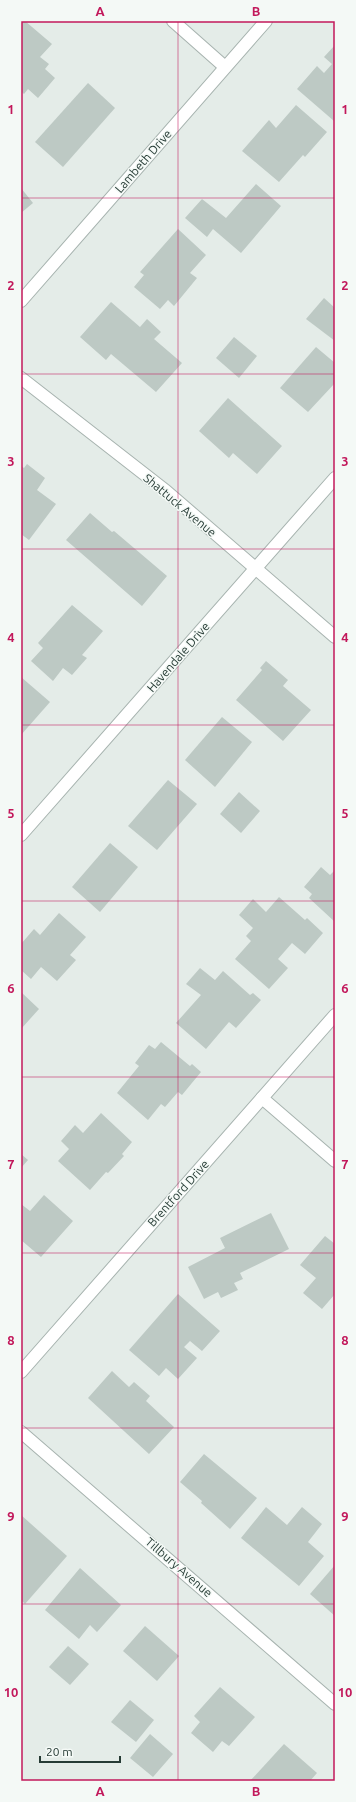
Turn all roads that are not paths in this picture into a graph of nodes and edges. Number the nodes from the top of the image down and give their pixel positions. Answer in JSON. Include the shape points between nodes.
{"nodes":[{"id":1,"x":173,"y":21,"type":"edge"},
{"id":2,"x":266,"y":21,"type":"edge"},
{"id":3,"x":225,"y":67,"type":"junction"},
{"id":4,"x":21,"y":301,"type":"edge"},
{"id":5,"x":21,"y":378,"type":"edge"},
{"id":6,"x":335,"y":478,"type":"edge"},
{"id":7,"x":256,"y":568,"type":"junction"},
{"id":8,"x":335,"y":637,"type":"edge"},
{"id":9,"x":21,"y":836,"type":"edge"},
{"id":10,"x":335,"y":1015,"type":"edge"},
{"id":11,"x":262,"y":1098,"type":"junction"},
{"id":12,"x":335,"y":1161,"type":"edge"},
{"id":13,"x":21,"y":1372,"type":"edge"},
{"id":14,"x":21,"y":1432,"type":"edge"},
{"id":15,"x":335,"y":1704,"type":"edge"}],
"edges":[{"from":1,"to":3,"type":"street"},
{"from":2,"to":3,"type":"street","name":"Lambeth Drive"},
{"from":3,"to":4,"type":"street","name":"Lambeth Drive"},
{"from":5,"to":7,"type":"street","name":"Shattuck Avenue","via":[[166,491]]},
{"from":6,"to":7,"type":"street","name":"Havendale Drive"},
{"from":7,"to":8,"type":"street","name":"Shattuck Avenue"},
{"from":7,"to":9,"type":"street","name":"Havendale Drive"},
{"from":10,"to":11,"type":"street","name":"Brentford Drive"},
{"from":11,"to":12,"type":"street"},
{"from":11,"to":13,"type":"street","name":"Brentford Drive"},
{"from":14,"to":15,"type":"street","name":"Tillbury Avenue"}]}
